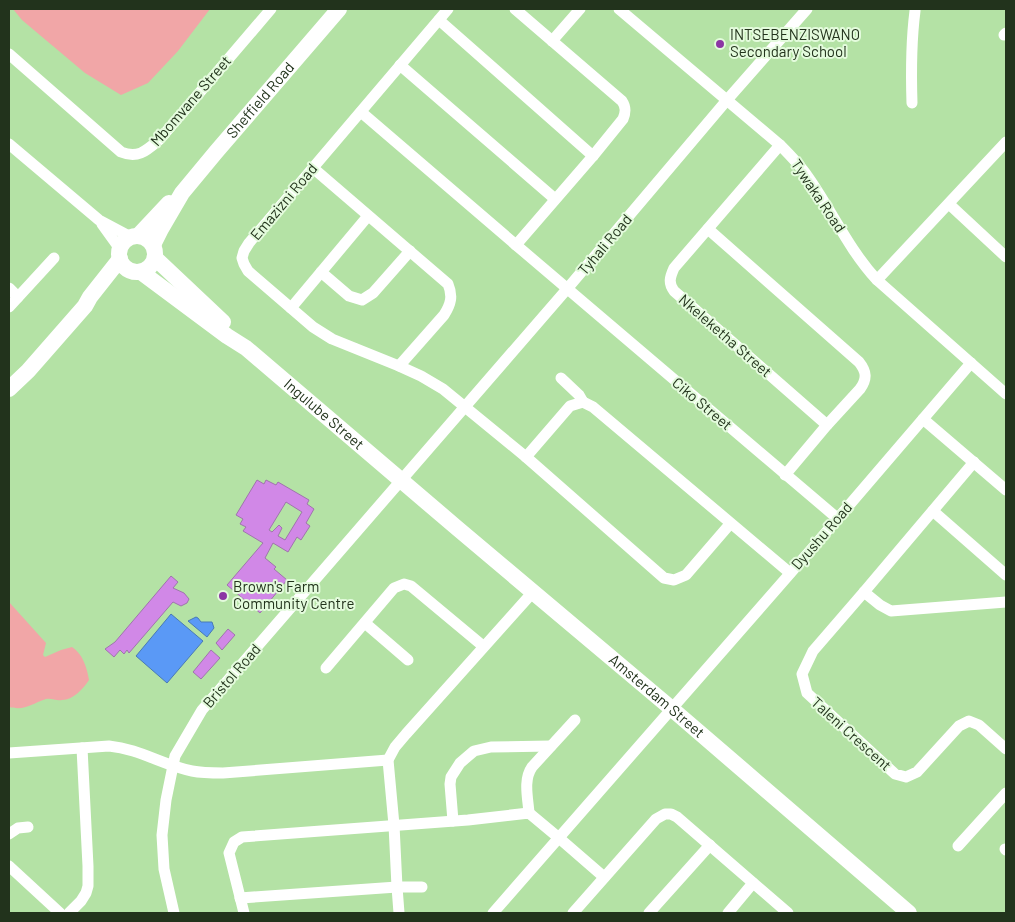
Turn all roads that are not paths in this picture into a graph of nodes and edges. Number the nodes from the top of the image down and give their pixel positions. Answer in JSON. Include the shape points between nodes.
{"nodes":[{"id":1,"x":271,"y":9,"type":"edge"},
{"id":2,"x":339,"y":9,"type":"edge"},
{"id":3,"x":448,"y":9,"type":"edge"},
{"id":4,"x":515,"y":9,"type":"edge"},
{"id":5,"x":580,"y":9,"type":"edge"},
{"id":6,"x":619,"y":9,"type":"edge"},
{"id":7,"x":807,"y":9,"type":"edge"},
{"id":8,"x":915,"y":9,"type":"edge"},
{"id":9,"x":439,"y":20,"type":"junction"},
{"id":10,"x":552,"y":41,"type":"junction"},
{"id":11,"x":9,"y":54,"type":"edge"},
{"id":12,"x":400,"y":65,"type":"junction"},
{"id":13,"x":727,"y":100,"type":"junction"},
{"id":14,"x":912,"y":103,"type":"dead end"},
{"id":15,"x":361,"y":112,"type":"junction"},
{"id":16,"x":1006,"y":142,"type":"edge"},
{"id":17,"x":9,"y":144,"type":"edge"},
{"id":18,"x":780,"y":145,"type":"junction"},
{"id":19,"x":593,"y":156,"type":"junction"},
{"id":20,"x":313,"y":168,"type":"junction"},
{"id":21,"x":182,"y":193,"type":"junction"},
{"id":22,"x":555,"y":199,"type":"junction"},
{"id":23,"x":949,"y":204,"type":"junction"},
{"id":24,"x":368,"y":216,"type":"junction"},
{"id":25,"x":708,"y":229,"type":"junction"},
{"id":26,"x":516,"y":245,"type":"junction"},
{"id":27,"x":410,"y":251,"type":"junction"},
{"id":28,"x":154,"y":252,"type":"junction"},
{"id":29,"x":130,"y":254,"type":"junction"},
{"id":30,"x":1006,"y":255,"type":"edge"},
{"id":31,"x":54,"y":258,"type":"dead end"},
{"id":32,"x":321,"y":272,"type":"junction"},
{"id":33,"x":877,"y":280,"type":"junction"},
{"id":34,"x":9,"y":288,"type":"edge"},
{"id":35,"x":568,"y":289,"type":"junction"},
{"id":36,"x":18,"y":297,"type":"junction"},
{"id":37,"x":9,"y":307,"type":"edge"},
{"id":38,"x":291,"y":308,"type":"junction"},
{"id":39,"x":246,"y":348,"type":"junction"},
{"id":40,"x":970,"y":363,"type":"junction"},
{"id":41,"x":399,"y":366,"type":"junction"},
{"id":42,"x":561,"y":378,"type":"dead end"},
{"id":43,"x":9,"y":389,"type":"edge"},
{"id":44,"x":1006,"y":394,"type":"edge"},
{"id":45,"x":582,"y":402,"type":"junction"},
{"id":46,"x":465,"y":406,"type":"junction"},
{"id":47,"x":923,"y":419,"type":"junction"},
{"id":48,"x":827,"y":425,"type":"junction"},
{"id":49,"x":526,"y":457,"type":"junction"},
{"id":50,"x":974,"y":462,"type":"junction"},
{"id":51,"x":785,"y":475,"type":"junction"},
{"id":52,"x":402,"y":481,"type":"junction"},
{"id":53,"x":1006,"y":490,"type":"edge"},
{"id":54,"x":933,"y":511,"type":"junction"},
{"id":55,"x":837,"y":518,"type":"junction"},
{"id":56,"x":730,"y":524,"type":"junction"},
{"id":57,"x":790,"y":573,"type":"junction"},
{"id":58,"x":1006,"y":576,"type":"edge"},
{"id":59,"x":533,"y":592,"type":"junction"},
{"id":60,"x":864,"y":592,"type":"junction"},
{"id":61,"x":1006,"y":602,"type":"edge"},
{"id":62,"x":365,"y":624,"type":"junction"},
{"id":63,"x":483,"y":646,"type":"junction"},
{"id":64,"x":408,"y":660,"type":"dead end"},
{"id":65,"x":326,"y":668,"type":"dead end"},
{"id":66,"x":672,"y":709,"type":"junction"},
{"id":67,"x":575,"y":720,"type":"dead end"},
{"id":68,"x":551,"y":746,"type":"junction"},
{"id":69,"x":82,"y":748,"type":"junction"},
{"id":70,"x":1006,"y":749,"type":"edge"},
{"id":71,"x":9,"y":753,"type":"edge"},
{"id":72,"x":388,"y":760,"type":"junction"},
{"id":73,"x":173,"y":765,"type":"junction"},
{"id":74,"x":1006,"y":793,"type":"edge"},
{"id":75,"x":529,"y":813,"type":"junction"},
{"id":76,"x":453,"y":821,"type":"junction"},
{"id":77,"x":394,"y":825,"type":"junction"},
{"id":78,"x":28,"y":827,"type":"dead end"},
{"id":79,"x":9,"y":834,"type":"edge"},
{"id":80,"x":559,"y":838,"type":"junction"},
{"id":81,"x":710,"y":845,"type":"junction"},
{"id":82,"x":958,"y":846,"type":"dead end"},
{"id":83,"x":9,"y":866,"type":"edge"},
{"id":84,"x":604,"y":877,"type":"junction"},
{"id":85,"x":753,"y":883,"type":"junction"},
{"id":86,"x":397,"y":887,"type":"junction"},
{"id":87,"x":422,"y":887,"type":"dead end"},
{"id":88,"x":240,"y":898,"type":"junction"},
{"id":89,"x":60,"y":913,"type":"edge"},
{"id":90,"x":69,"y":913,"type":"edge"},
{"id":91,"x":174,"y":913,"type":"edge"},
{"id":92,"x":244,"y":913,"type":"edge"},
{"id":93,"x":400,"y":913,"type":"edge"},
{"id":94,"x":493,"y":913,"type":"edge"},
{"id":95,"x":573,"y":913,"type":"edge"},
{"id":96,"x":649,"y":913,"type":"edge"},
{"id":97,"x":728,"y":913,"type":"edge"},
{"id":98,"x":788,"y":913,"type":"edge"},
{"id":99,"x":909,"y":913,"type":"edge"}],
"edges":[{"from":1,"to":11,"type":"street","name":"Mbomvane Street","via":[[160,140],[136,155],[120,152]]},
{"from":2,"to":21,"type":"street","name":"Sheffield Road"},
{"from":3,"to":9,"type":"street","name":"Emazizni Road"},
{"from":4,"to":10,"type":"street"},
{"from":5,"to":10,"type":"street"},
{"from":6,"to":13,"type":"street","name":"Tywaka Road"},
{"from":7,"to":13,"type":"street","name":"Tyhali Road"},
{"from":8,"to":14,"type":"street"},
{"from":9,"to":12,"type":"street","name":"Emazizni Road"},
{"from":9,"to":19,"type":"street"},
{"from":10,"to":19,"type":"street","via":[[625,106],[623,119]]},
{"from":12,"to":15,"type":"street","name":"Emazizni Road"},
{"from":12,"to":22,"type":"street"},
{"from":13,"to":18,"type":"street","name":"Tywaka Road"},
{"from":13,"to":35,"type":"street","name":"Tyhali Road"},
{"from":15,"to":20,"type":"street","name":"Emazizni Road"},
{"from":15,"to":26,"type":"street","name":"Ciko Street"},
{"from":16,"to":23,"type":"street"},
{"from":17,"to":29,"type":"street","name":"Ingulube Street","via":[[99,220]]},
{"from":18,"to":25,"type":"street","name":"Nkeleketha Street"},
{"from":18,"to":33,"type":"street","name":"Tywaka Road","via":[[808,176],[865,267]]},
{"from":19,"to":22,"type":"street"},
{"from":20,"to":24,"type":"street"},
{"from":20,"to":38,"type":"street","name":"Emazizni Road","via":[[249,243],[242,258],[252,275]]},
{"from":21,"to":28,"type":"street","name":"Sheffield Road","via":[[161,229]]},
{"from":21,"to":29,"type":"street","name":"Sheffield Road","via":[[158,214]]},
{"from":22,"to":26,"type":"street"},
{"from":23,"to":30,"type":"street"},
{"from":23,"to":33,"type":"street"},
{"from":24,"to":27,"type":"street"},
{"from":24,"to":32,"type":"street"},
{"from":25,"to":48,"type":"street","via":[[862,366],[866,377],[864,383]]},
{"from":25,"to":48,"type":"street","name":"Nkeleketha Street","via":[[674,268],[670,277],[671,288]]},
{"from":26,"to":35,"type":"street","name":"Ciko Street"},
{"from":27,"to":32,"type":"street","via":[[374,293],[362,300],[349,296]]},
{"from":27,"to":41,"type":"street","via":[[448,284],[451,300],[444,315]]},
{"from":28,"to":29,"type":"street","name":"Ingulube Street","via":[[147,238]]},
{"from":28,"to":29,"type":"street","name":"Sheffield Road","via":[[152,265],[147,269]]},
{"from":28,"to":39,"type":"street","name":"Ingulube Street"},
{"from":29,"to":39,"type":"street","name":"Ingulube Street","via":[[227,336]]},
{"from":29,"to":43,"type":"street","name":"Sheffield Road","via":[[90,303]]},
{"from":31,"to":36,"type":"street"},
{"from":32,"to":38,"type":"street"},
{"from":33,"to":40,"type":"street","name":"Tywaka Road"},
{"from":34,"to":36,"type":"street"},
{"from":35,"to":46,"type":"street","name":"Tyhali Road"},
{"from":35,"to":51,"type":"street","name":"Ciko Street"},
{"from":36,"to":37,"type":"street"},
{"from":38,"to":41,"type":"street","name":"Emazizni Road","via":[[332,339]]},
{"from":39,"to":52,"type":"street","name":"Ingulube Street"},
{"from":40,"to":44,"type":"street","name":"Tywaka Road"},
{"from":40,"to":47,"type":"street","name":"Dyushu Road"},
{"from":41,"to":46,"type":"street","name":"Emazizni Road","via":[[434,383]]},
{"from":42,"to":45,"type":"street"},
{"from":45,"to":49,"type":"street","via":[[570,406]]},
{"from":45,"to":56,"type":"street","via":[[593,406]]},
{"from":46,"to":49,"type":"street","name":"Emazizni Road"},
{"from":46,"to":52,"type":"street","name":"Tyhali Road"},
{"from":47,"to":50,"type":"street"},
{"from":47,"to":55,"type":"street","name":"Dyushu Road"},
{"from":48,"to":51,"type":"street"},
{"from":49,"to":56,"type":"street","name":"Emazizni Road","via":[[664,578],[674,580],[686,575]]},
{"from":50,"to":53,"type":"street"},
{"from":50,"to":54,"type":"street","name":"Taleni Crescent"},
{"from":51,"to":55,"type":"street","name":"Ciko Street"},
{"from":52,"to":59,"type":"street","name":"Amsterdam Street"},
{"from":52,"to":73,"type":"street","name":"Bristol Road","via":[[202,710]]},
{"from":54,"to":58,"type":"street"},
{"from":54,"to":60,"type":"street","name":"Taleni Crescent"},
{"from":55,"to":57,"type":"street","name":"Dyushu Road"},
{"from":56,"to":57,"type":"street"},
{"from":57,"to":66,"type":"street","name":"Dyushu Road"},
{"from":59,"to":63,"type":"street"},
{"from":59,"to":66,"type":"street","name":"Amsterdam Street"},
{"from":60,"to":61,"type":"street","via":[[891,610]]},
{"from":60,"to":70,"type":"street","name":"Taleni Crescent","via":[[812,651],[802,674],[807,693],[895,774],[906,777],[917,772],[958,726],[969,721],[979,725]]},
{"from":62,"to":63,"type":"street","via":[[394,588],[404,584],[411,586]]},
{"from":62,"to":64,"type":"street"},
{"from":62,"to":65,"type":"street"},
{"from":63,"to":72,"type":"street","via":[[395,747]]},
{"from":66,"to":80,"type":"street","name":"Dyushu Road"},
{"from":66,"to":99,"type":"street","name":"Amsterdam Street"},
{"from":67,"to":68,"type":"street"},
{"from":68,"to":75,"type":"street","via":[[528,773]]},
{"from":68,"to":76,"type":"street","via":[[491,746],[474,751],[460,763],[451,777]]},
{"from":69,"to":71,"type":"street"},
{"from":69,"to":73,"type":"street","via":[[123,747]]},
{"from":69,"to":90,"type":"street","via":[[88,886],[82,901]]},
{"from":72,"to":73,"type":"street","via":[[223,773],[192,771]]},
{"from":72,"to":77,"type":"street"},
{"from":73,"to":91,"type":"street","name":"Bristol Road","via":[[162,835],[164,869]]},
{"from":74,"to":82,"type":"street"},
{"from":75,"to":76,"type":"street"},
{"from":75,"to":80,"type":"street"},
{"from":76,"to":77,"type":"street"},
{"from":77,"to":86,"type":"street"},
{"from":77,"to":88,"type":"street","via":[[242,836],[234,842],[230,853]]},
{"from":78,"to":79,"type":"street","via":[[18,828]]},
{"from":80,"to":84,"type":"street"},
{"from":80,"to":94,"type":"street","name":"Dyushu Road"},
{"from":81,"to":84,"type":"street","via":[[677,817],[662,815]]},
{"from":81,"to":85,"type":"street"},
{"from":81,"to":96,"type":"street"},
{"from":83,"to":89,"type":"street"},
{"from":84,"to":95,"type":"street"},
{"from":85,"to":97,"type":"street"},
{"from":85,"to":98,"type":"street"},
{"from":86,"to":87,"type":"street"},
{"from":86,"to":88,"type":"street"},
{"from":86,"to":93,"type":"street"},
{"from":88,"to":92,"type":"street"}]}
